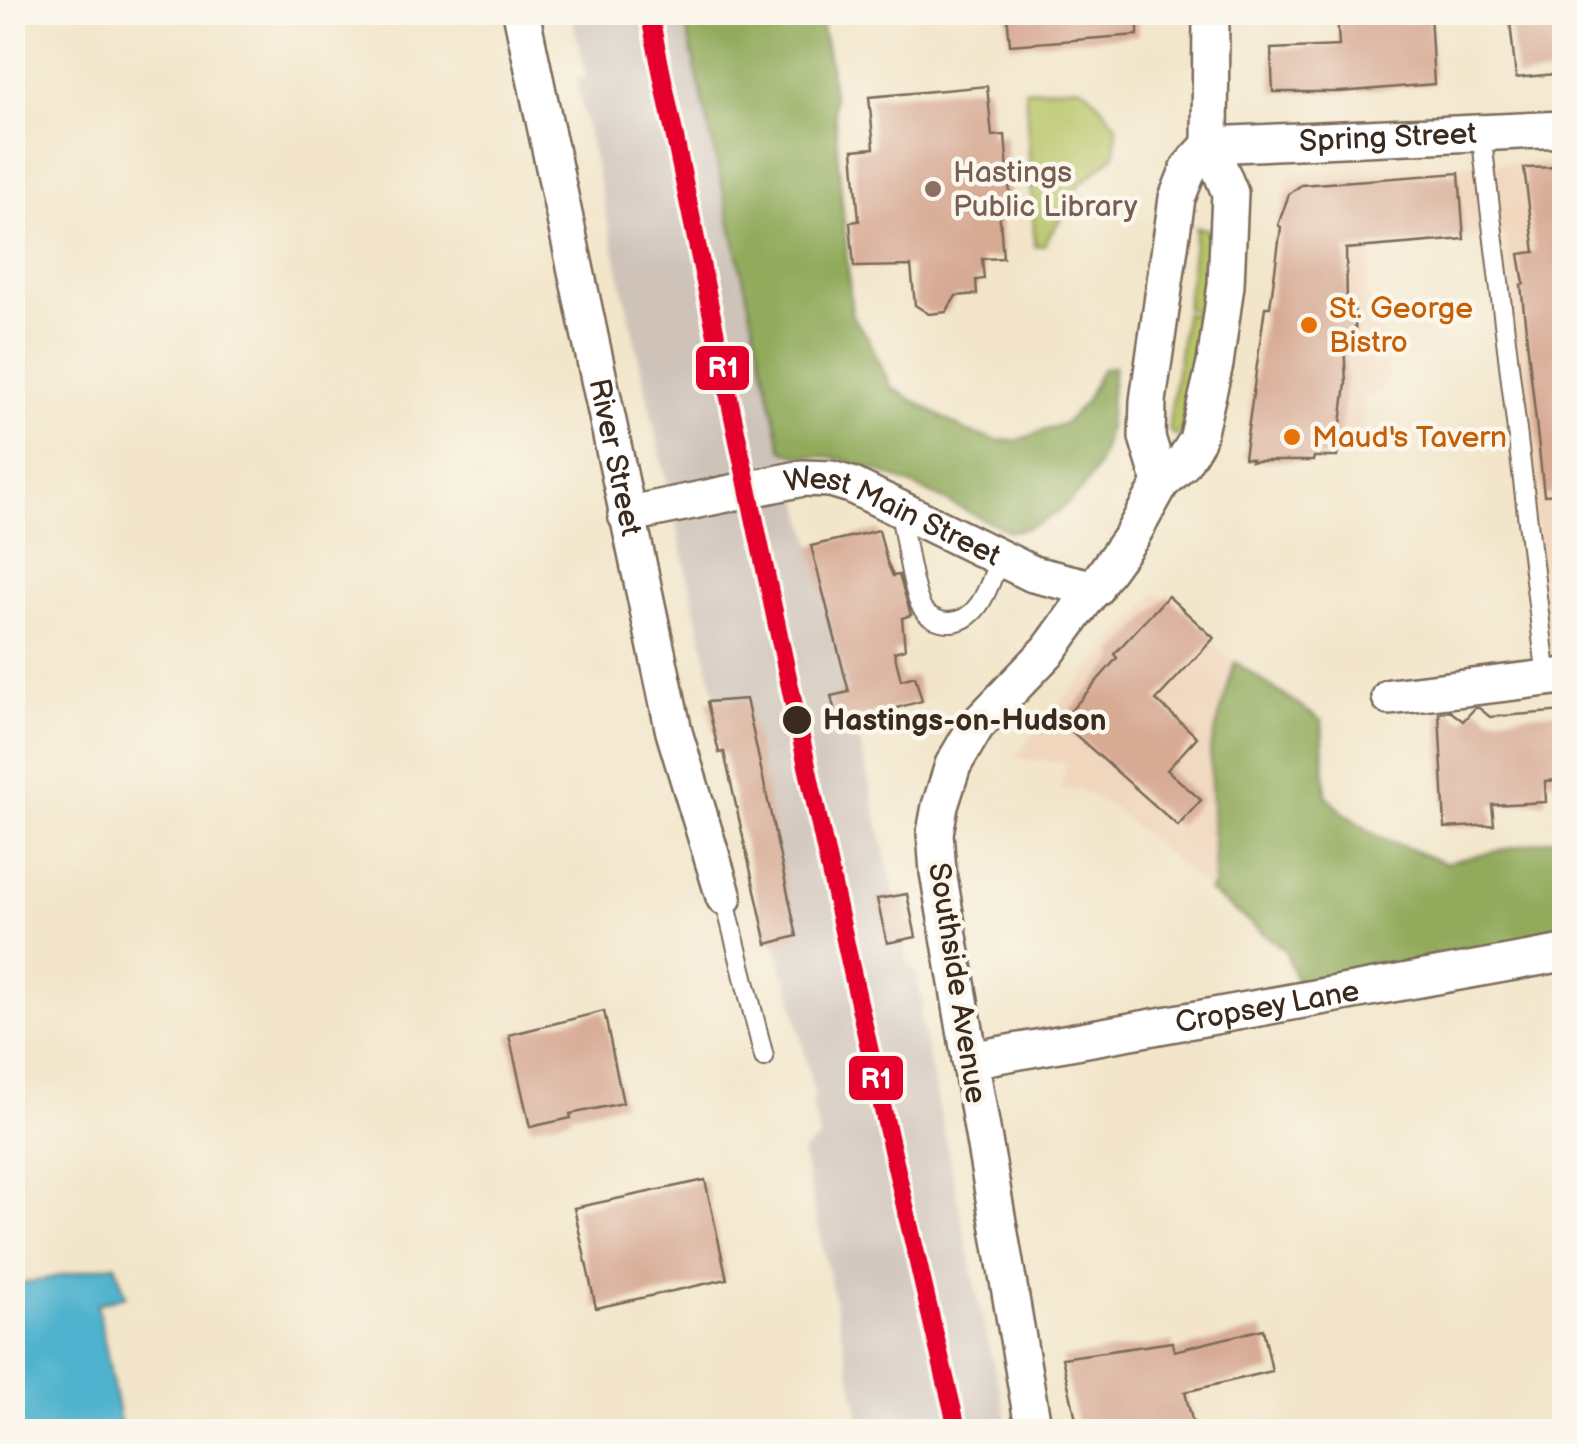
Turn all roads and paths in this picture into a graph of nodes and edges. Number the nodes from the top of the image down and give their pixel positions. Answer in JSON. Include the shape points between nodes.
{"nodes":[{"id":1,"x":521,"y":12,"type":"edge"},
{"id":2,"x":1211,"y":12,"type":"edge"},
{"id":3,"x":1564,"y":129,"type":"edge"},
{"id":4,"x":1480,"y":133,"type":"junction"},
{"id":5,"x":1210,"y":145,"type":"junction"},
{"id":6,"x":1161,"y":483,"type":"junction"},
{"id":7,"x":899,"y":509,"type":"junction"},
{"id":8,"x":639,"y":513,"type":"junction"},
{"id":9,"x":999,"y":559,"type":"junction"},
{"id":10,"x":1095,"y":589,"type":"junction"},
{"id":11,"x":1556,"y":677,"type":"edge"},
{"id":12,"x":1390,"y":697,"type":"dead end"},
{"id":13,"x":724,"y":897,"type":"joint"},
{"id":14,"x":1564,"y":953,"type":"edge"},
{"id":15,"x":764,"y":1057,"type":"dead end"},
{"id":16,"x":970,"y":1060,"type":"junction"},
{"id":17,"x":1034,"y":1432,"type":"edge"}],
"edges":[{"from":1,"to":8,"type":"street","name":"River Street"},
{"from":2,"to":5,"type":"street"},
{"from":3,"to":4,"type":"street","name":"Spring Street"},
{"from":4,"to":5,"type":"street","name":"Spring Street"},
{"from":4,"to":11,"type":"lane"},
{"from":5,"to":6,"type":"street","via":[[1189,168],[1177,198],[1148,402],[1147,436]]},
{"from":5,"to":6,"type":"street","name":"Southside Avenue","via":[[1230,193],[1215,364],[1198,440]]},
{"from":6,"to":10,"type":"street","name":"Southside Avenue"},
{"from":7,"to":8,"type":"street","name":"West Main Street","via":[[851,486],[802,478]]},
{"from":7,"to":9,"type":"street","name":"West Main Street"},
{"from":7,"to":9,"type":"lane","via":[[921,608],[937,620],[973,613]]},
{"from":8,"to":13,"type":"street","name":"River Street","via":[[674,732]]},
{"from":9,"to":10,"type":"street","name":"West Main Street"},
{"from":10,"to":16,"type":"street","name":"Southside Avenue","via":[[976,726],[952,766],[940,806],[938,872]]},
{"from":11,"to":12,"type":"street"},
{"from":13,"to":15,"type":"lane"},
{"from":14,"to":16,"type":"street","name":"Cropsey Lane"},
{"from":16,"to":17,"type":"street","name":"Southside Avenue"}]}
